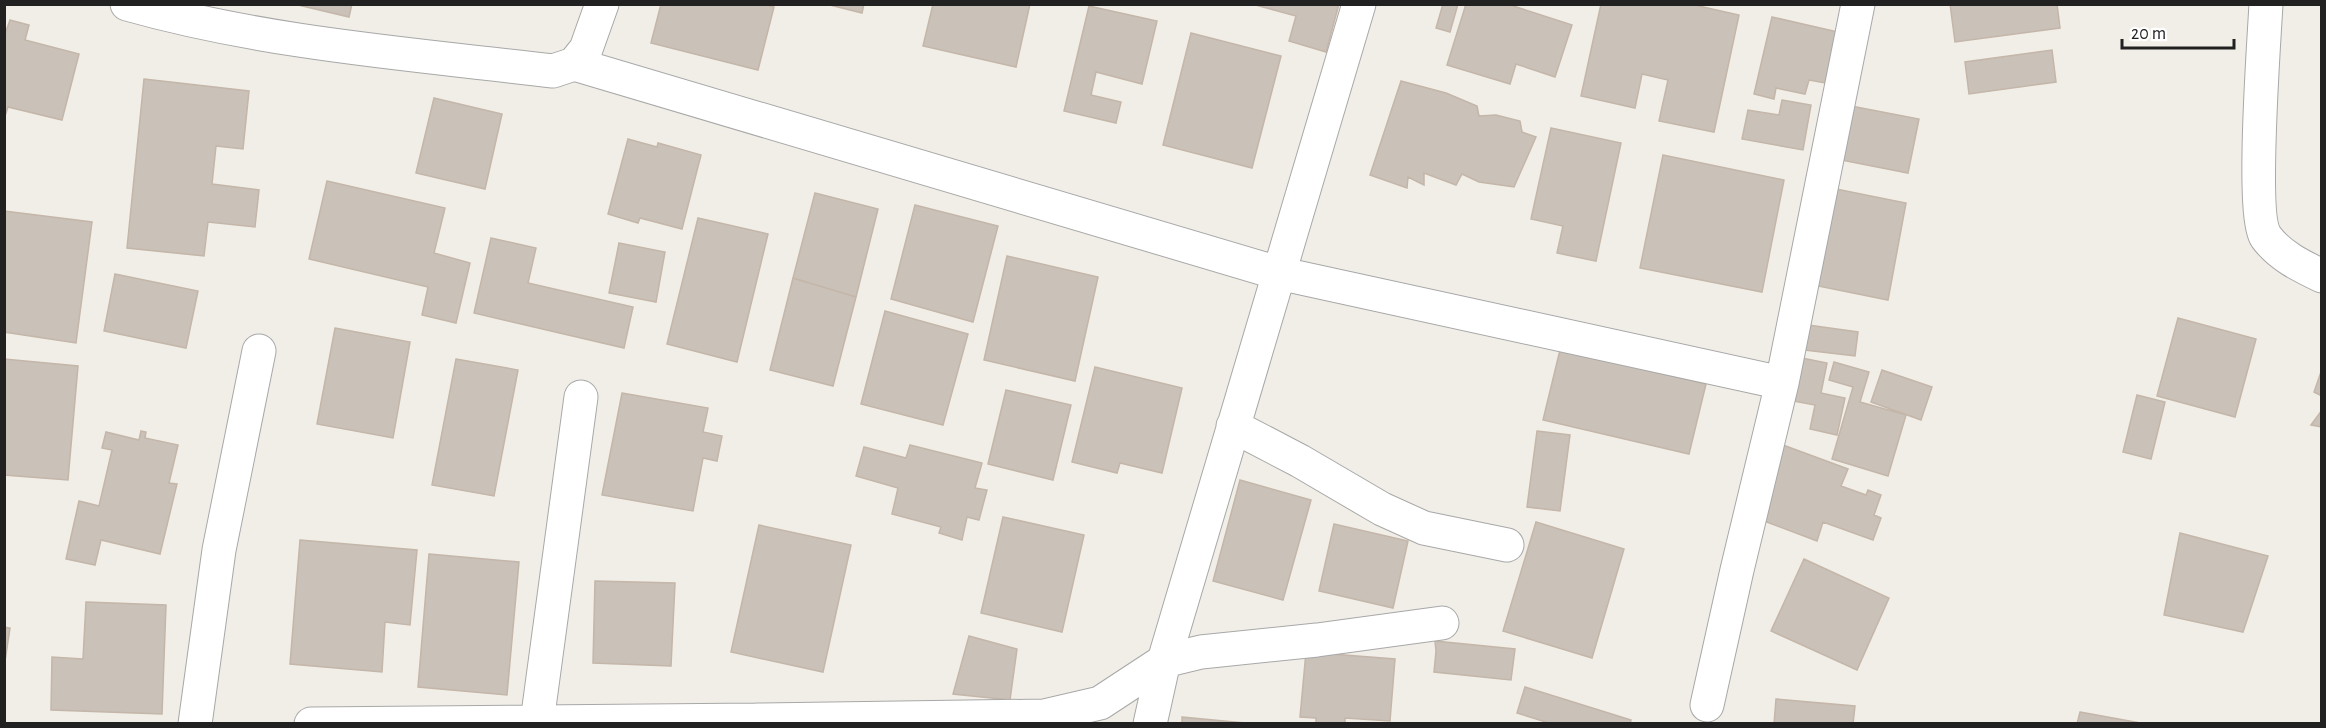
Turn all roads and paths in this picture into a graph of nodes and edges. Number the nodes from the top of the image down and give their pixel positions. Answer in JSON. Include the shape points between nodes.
{"nodes":[{"id":1,"x":127,"y":4,"type":"edge"},
{"id":2,"x":602,"y":4,"type":"edge"},
{"id":3,"x":1359,"y":4,"type":"edge"},
{"id":4,"x":1858,"y":4,"type":"edge"},
{"id":5,"x":2266,"y":4,"type":"edge"},
{"id":6,"x":574,"y":64,"type":"junction"},
{"id":7,"x":1278,"y":273,"type":"junction"},
{"id":8,"x":2322,"y":276,"type":"edge"},
{"id":9,"x":259,"y":351,"type":"dead end"},
{"id":10,"x":1782,"y":383,"type":"junction"},
{"id":11,"x":581,"y":397,"type":"dead end"},
{"id":12,"x":1233,"y":426,"type":"junction"},
{"id":13,"x":1507,"y":545,"type":"dead end"},
{"id":14,"x":1442,"y":623,"type":"dead end"},
{"id":15,"x":1164,"y":661,"type":"junction"},
{"id":16,"x":1707,"y":705,"type":"dead end"},
{"id":17,"x":537,"y":722,"type":"junction"},
{"id":18,"x":756,"y":722,"type":"edge"},
{"id":19,"x":195,"y":723,"type":"edge"},
{"id":20,"x":311,"y":723,"type":"edge"},
{"id":21,"x":1150,"y":723,"type":"edge"}],
"edges":[{"from":1,"to":6,"type":"street","via":[[186,21],[314,43],[553,71]]},
{"from":2,"to":6,"type":"street","via":[[586,49]]},
{"from":3,"to":7,"type":"street"},
{"from":4,"to":10,"type":"street"},
{"from":5,"to":8,"type":"street","via":[[2258,195],[2265,236],[2291,261]]},
{"from":6,"to":7,"type":"street"},
{"from":7,"to":10,"type":"street"},
{"from":7,"to":12,"type":"street"},
{"from":9,"to":19,"type":"street","via":[[219,550]]},
{"from":10,"to":16,"type":"street"},
{"from":11,"to":17,"type":"street"},
{"from":12,"to":13,"type":"street","via":[[1382,509],[1424,528]]},
{"from":12,"to":15,"type":"street"},
{"from":14,"to":15,"type":"street","via":[[1201,652]]},
{"from":15,"to":18,"type":"street","via":[[1100,703],[1044,716]]},
{"from":15,"to":21,"type":"street"},
{"from":17,"to":18,"type":"street"},
{"from":17,"to":20,"type":"street"}]}
